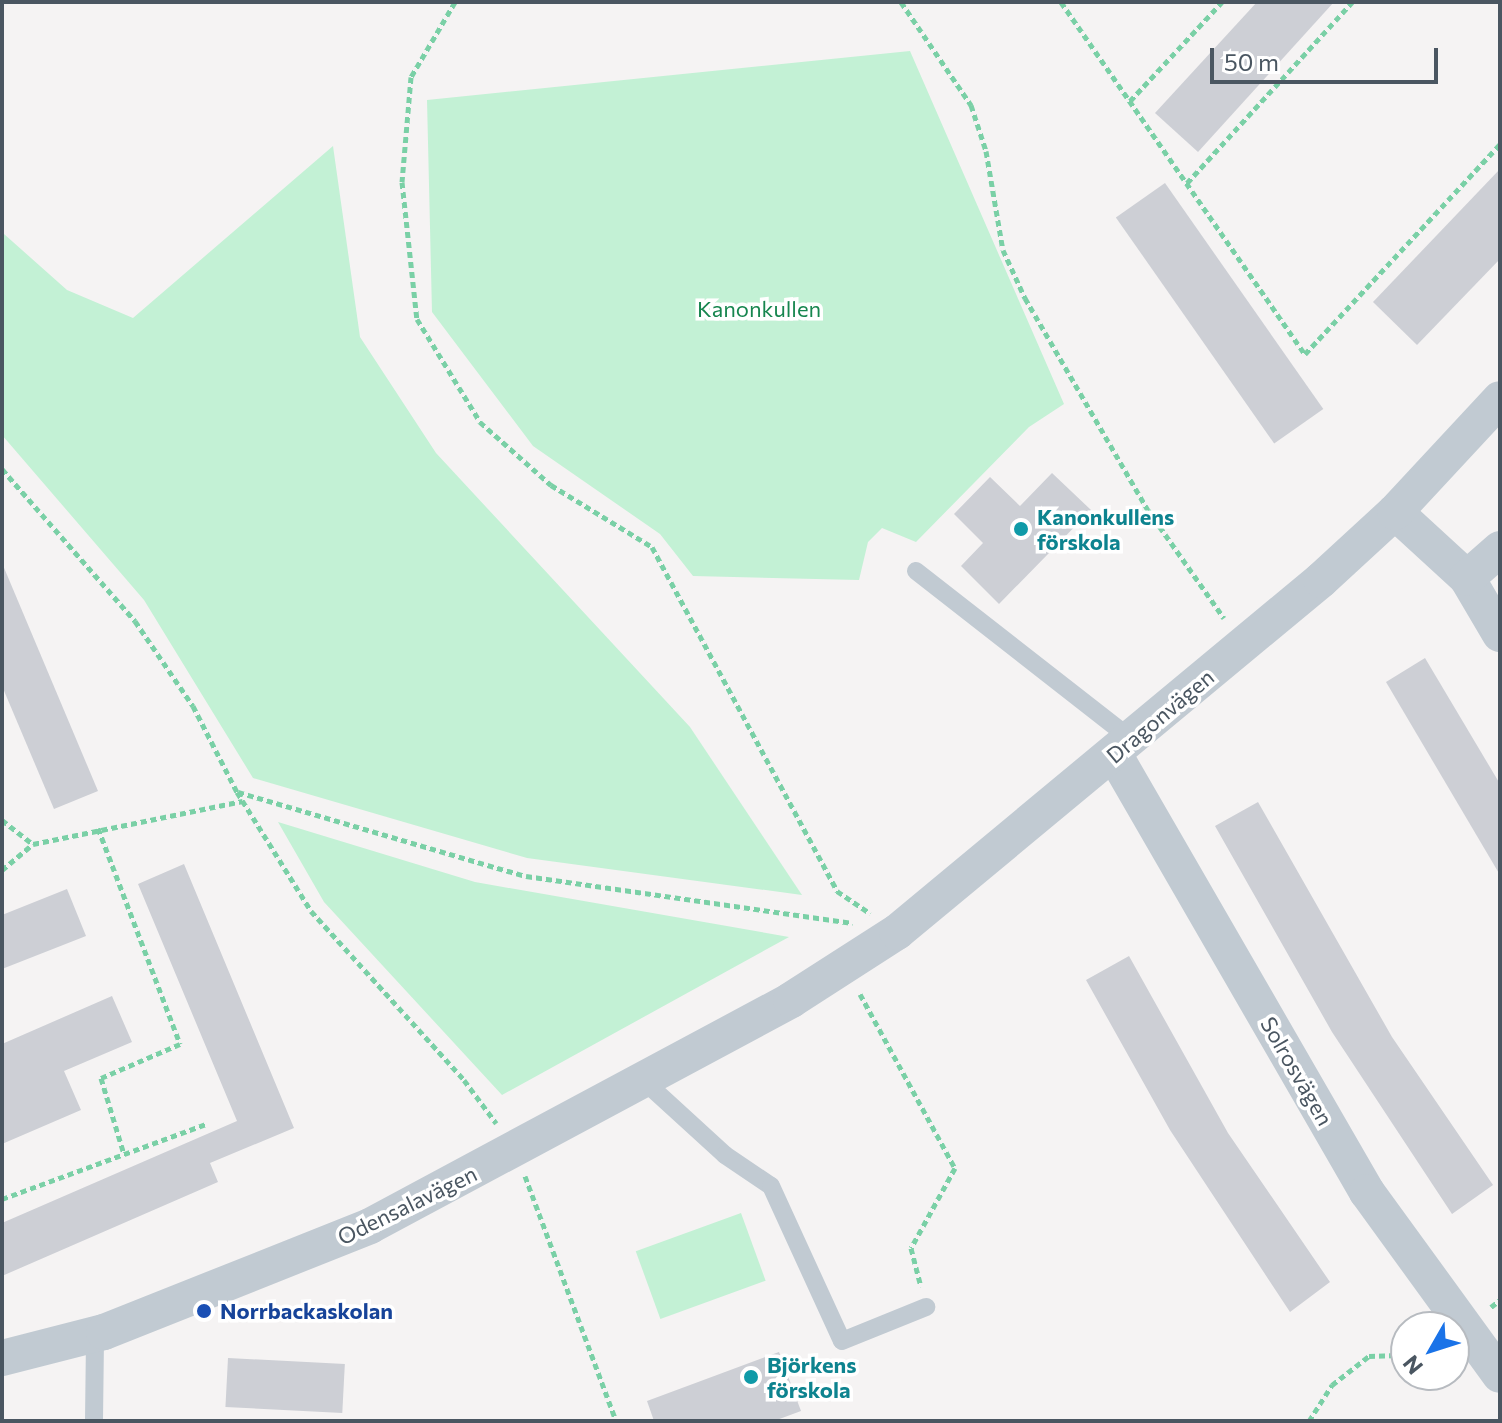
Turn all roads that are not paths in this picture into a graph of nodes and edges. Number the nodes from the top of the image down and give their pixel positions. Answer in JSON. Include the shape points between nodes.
{"nodes":[{"id":1,"x":1500,"y":399,"type":"edge"},
{"id":2,"x":1395,"y":512,"type":"junction"},
{"id":3,"x":1500,"y":549,"type":"edge"},
{"id":4,"x":916,"y":571,"type":"dead end"},
{"id":5,"x":1467,"y":578,"type":"junction"},
{"id":6,"x":1500,"y":634,"type":"edge"},
{"id":7,"x":1123,"y":747,"type":"junction"},
{"id":8,"x":791,"y":1000,"type":"joint"},
{"id":9,"x":643,"y":1080,"type":"junction"},
{"id":10,"x":926,"y":1307,"type":"road end"},
{"id":11,"x":95,"y":1335,"type":"junction"},
{"id":12,"x":2,"y":1358,"type":"edge"},
{"id":13,"x":1500,"y":1375,"type":"edge"},
{"id":14,"x":94,"y":1421,"type":"edge"}],
"edges":[{"from":1,"to":2,"type":"street","name":"Dragonvägen"},
{"from":2,"to":5,"type":"street"},
{"from":2,"to":7,"type":"street","name":"Dragonvägen"},
{"from":3,"to":5,"type":"street"},
{"from":4,"to":7,"type":"lane"},
{"from":5,"to":6,"type":"street"},
{"from":7,"to":8,"type":"street","name":"Dragonvägen","via":[[897,932]]},
{"from":7,"to":13,"type":"street","name":"Solrosvägen","via":[[1367,1192]]},
{"from":8,"to":9,"type":"street","name":"Odensalavägen"},
{"from":9,"to":10,"type":"lane","via":[[725,1155],[771,1186],[842,1341]]},
{"from":9,"to":11,"type":"street","name":"Odensalavägen","via":[[370,1226]]},
{"from":11,"to":12,"type":"street","name":"Odensalavägen"},
{"from":11,"to":14,"type":"lane"}]}
